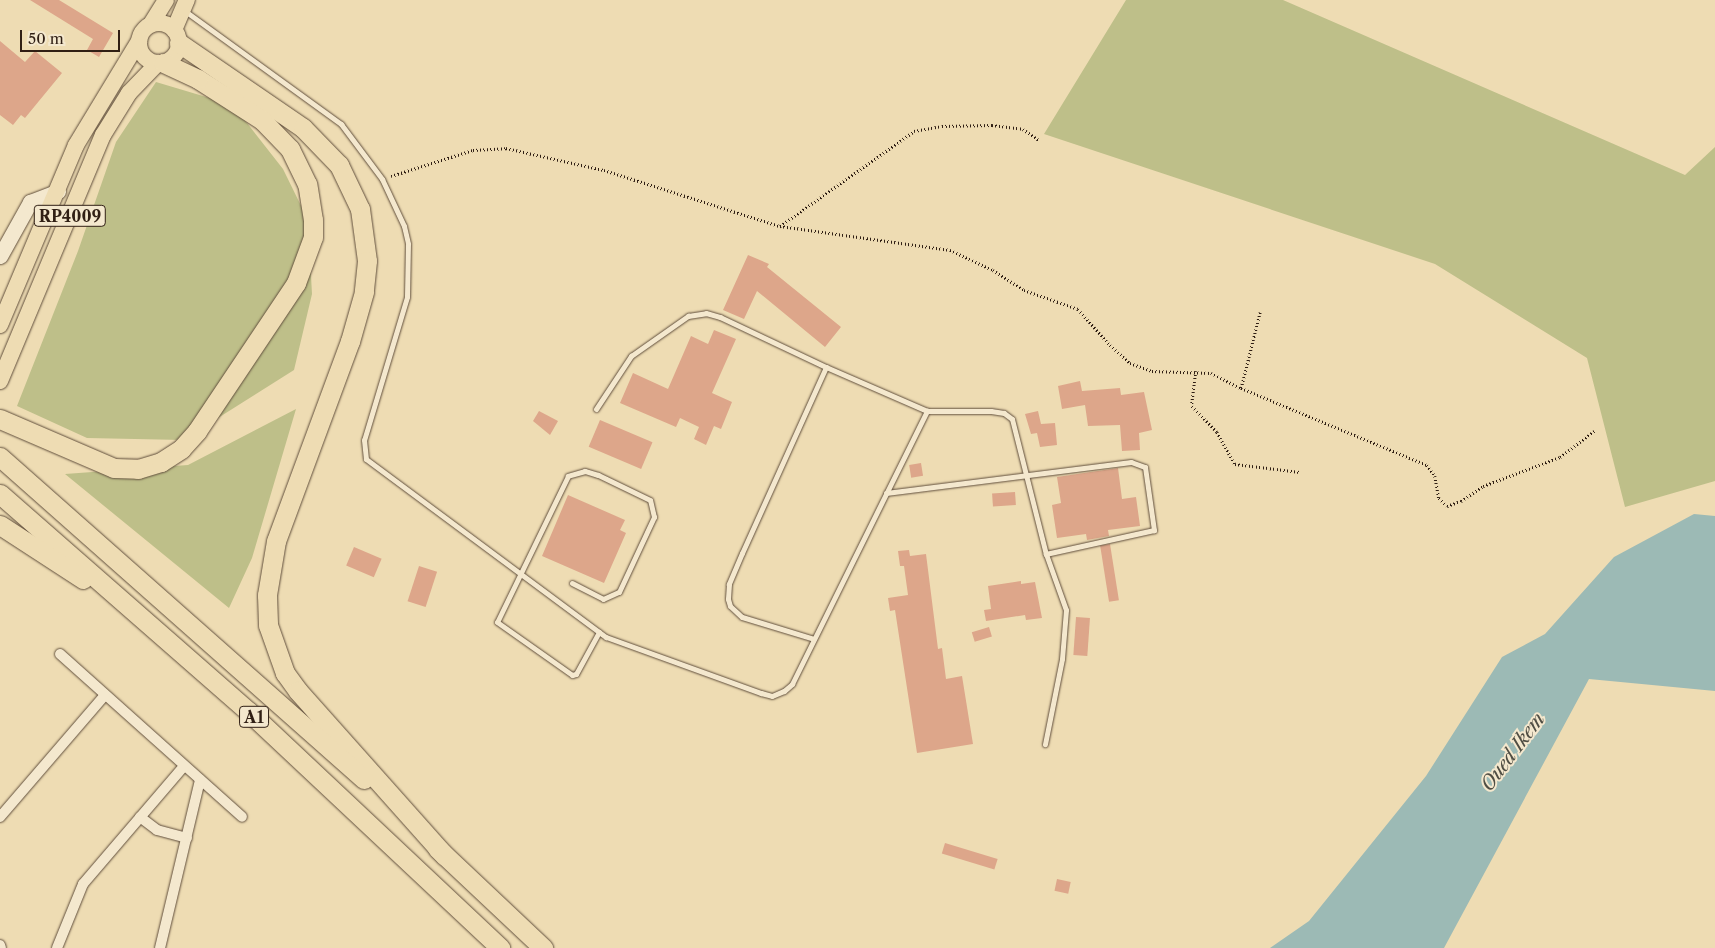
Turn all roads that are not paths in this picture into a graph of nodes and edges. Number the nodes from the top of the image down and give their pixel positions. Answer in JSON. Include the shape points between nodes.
{"nodes":[{"id":1,"x":166,"y":0,"type":"edge"},
{"id":2,"x":184,"y":5,"type":"edge"},
{"id":3,"x":151,"y":24,"type":"junction"},
{"id":4,"x":176,"y":36,"type":"junction"},
{"id":5,"x":139,"y":41,"type":"junction"},
{"id":6,"x":160,"y":63,"type":"junction"},
{"id":7,"x":58,"y":191,"type":"junction"},
{"id":8,"x":0,"y":256,"type":"edge"},
{"id":9,"x":0,"y":325,"type":"edge"},
{"id":10,"x":826,"y":366,"type":"junction"},
{"id":11,"x":0,"y":381,"type":"edge"},
{"id":12,"x":596,"y":409,"type":"dead end"},
{"id":13,"x":927,"y":411,"type":"junction"},
{"id":14,"x":0,"y":419,"type":"edge"},
{"id":15,"x":0,"y":457,"type":"edge"},
{"id":16,"x":1024,"y":476,"type":"junction"},
{"id":17,"x":886,"y":493,"type":"junction"},
{"id":18,"x":0,"y":494,"type":"edge"},
{"id":19,"x":0,"y":525,"type":"edge"},
{"id":20,"x":1046,"y":554,"type":"junction"},
{"id":21,"x":521,"y":575,"type":"junction"},
{"id":22,"x":572,"y":583,"type":"dead end"},
{"id":23,"x":130,"y":607,"type":"junction"},
{"id":24,"x":599,"y":632,"type":"junction"},
{"id":25,"x":814,"y":639,"type":"junction"},
{"id":26,"x":60,"y":654,"type":"dead end"},
{"id":27,"x":105,"y":695,"type":"junction"},
{"id":28,"x":1045,"y":744,"type":"dead end"},
{"id":29,"x":184,"y":766,"type":"junction"},
{"id":30,"x":200,"y":780,"type":"junction"},
{"id":31,"x":0,"y":817,"type":"edge"},
{"id":32,"x":140,"y":817,"type":"junction"},
{"id":33,"x":242,"y":817,"type":"dead end"},
{"id":34,"x":186,"y":838,"type":"junction"},
{"id":35,"x":445,"y":856,"type":"junction"},
{"id":36,"x":57,"y":948,"type":"edge"},
{"id":37,"x":160,"y":948,"type":"edge"},
{"id":38,"x":500,"y":948,"type":"edge"},
{"id":39,"x":543,"y":948,"type":"edge"}],
"edges":[{"from":1,"to":3,"type":"main road","number":"RP4009"},
{"from":2,"to":4,"type":"main road","number":"RP4009"},
{"from":2,"to":21,"type":"lane","via":[[341,124],[382,179],[404,226],[408,244],[407,297],[364,440],[366,459]]},
{"from":3,"to":4,"type":"main road","via":[[163,23]]},
{"from":3,"to":5,"type":"main road","number":"RP4009","via":[[142,31]]},
{"from":4,"to":6,"type":"main road","number":"RP4009","via":[[175,56]]},
{"from":4,"to":35,"type":"highway","via":[[303,128],[339,165],[360,209],[367,261],[364,292],[350,341],[276,541],[267,595],[268,625],[285,673],[298,691]]},
{"from":5,"to":6,"type":"main road","via":[[142,53]]},
{"from":5,"to":7,"type":"main road","number":"RP4009","via":[[76,145]]},
{"from":6,"to":11,"type":"main road","number":"RP4009","via":[[129,93],[103,135]]},
{"from":6,"to":14,"type":"highway","via":[[198,79],[262,120],[290,149],[307,184],[313,220],[313,236],[296,283],[197,431],[181,449],[161,462],[138,469],[114,468]]},
{"from":7,"to":8,"type":"street","via":[[30,202]]},
{"from":7,"to":9,"type":"main road","number":"RP4009"},
{"from":10,"to":12,"type":"lane","via":[[706,313],[688,316],[632,356]]},
{"from":10,"to":13,"type":"lane"},
{"from":10,"to":25,"type":"lane","via":[[742,552],[729,584],[728,599],[730,606],[742,617]]},
{"from":13,"to":16,"type":"lane","via":[[1004,413],[1012,419],[1018,436]]},
{"from":13,"to":17,"type":"lane"},
{"from":15,"to":35,"type":"highway","number":"A1","via":[[235,663]]},
{"from":16,"to":17,"type":"lane"},
{"from":16,"to":20,"type":"lane"},
{"from":16,"to":20,"type":"lane","via":[[1131,462],[1145,467],[1155,524],[1150,533]]},
{"from":17,"to":25,"type":"lane"},
{"from":18,"to":23,"type":"highway","number":"A1"},
{"from":19,"to":23,"type":"highway"},
{"from":20,"to":28,"type":"lane","via":[[1062,593],[1066,629]]},
{"from":21,"to":22,"type":"lane","via":[[568,476],[575,472],[598,475],[650,500],[654,517],[619,592],[604,599]]},
{"from":21,"to":24,"type":"lane"},
{"from":21,"to":24,"type":"lane","via":[[497,622],[500,626],[572,675],[576,674]]},
{"from":23,"to":38,"type":"highway","number":"A1","via":[[351,806]]},
{"from":24,"to":25,"type":"lane","via":[[622,645],[772,696],[792,684]]},
{"from":26,"to":27,"type":"street"},
{"from":27,"to":29,"type":"street"},
{"from":27,"to":31,"type":"street"},
{"from":29,"to":30,"type":"street"},
{"from":29,"to":32,"type":"street"},
{"from":30,"to":33,"type":"street"},
{"from":30,"to":34,"type":"street"},
{"from":32,"to":34,"type":"street","via":[[157,830]]},
{"from":32,"to":36,"type":"street","via":[[78,890]]},
{"from":34,"to":37,"type":"street"},
{"from":35,"to":39,"type":"highway","number":"A1"}]}
